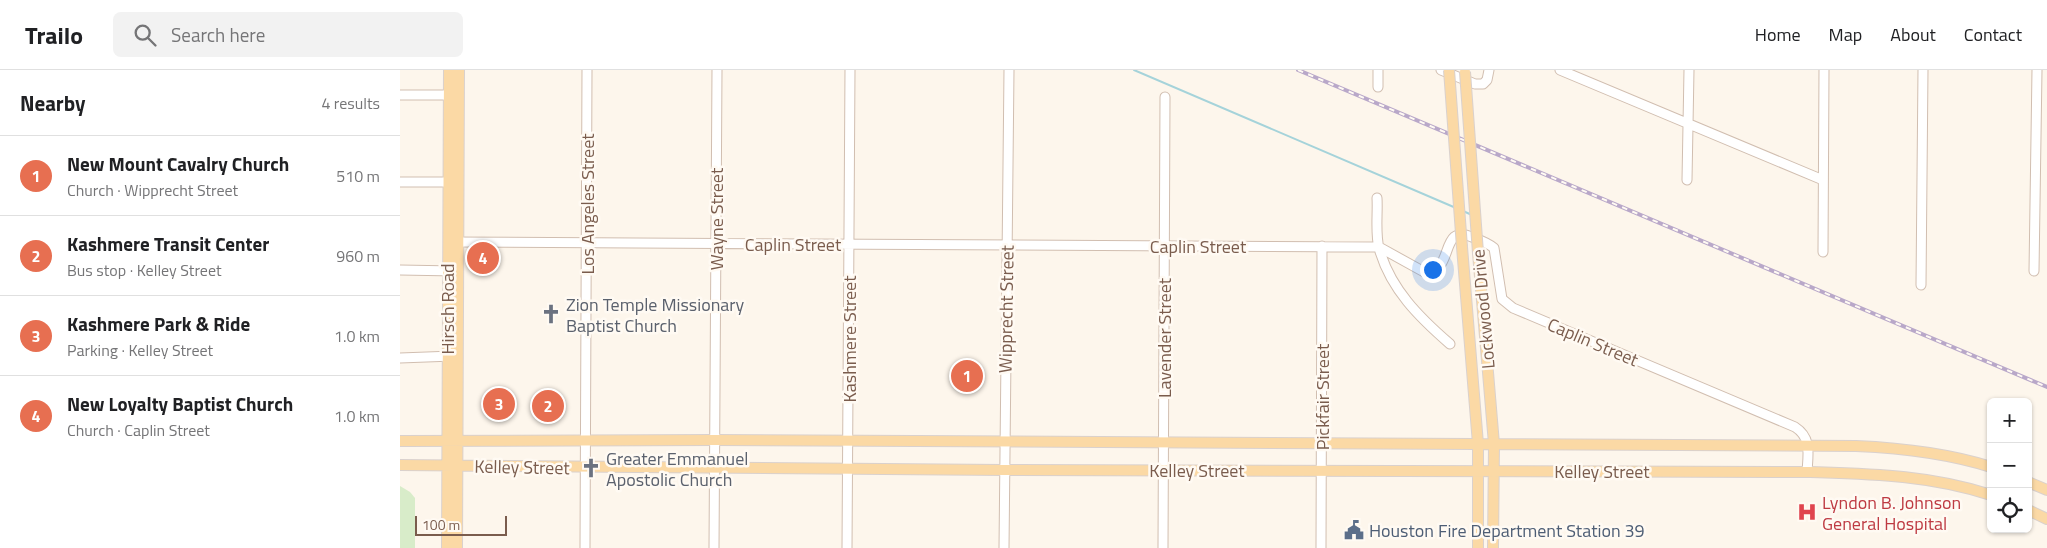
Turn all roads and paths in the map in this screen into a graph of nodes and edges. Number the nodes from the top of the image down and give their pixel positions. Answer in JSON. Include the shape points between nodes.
{"nodes":[{"id":1,"x":449,"y":70,"type":"edge"},
{"id":2,"x":459,"y":70,"type":"edge"},
{"id":3,"x":587,"y":70,"type":"edge"},
{"id":4,"x":717,"y":70,"type":"edge"},
{"id":5,"x":850,"y":70,"type":"edge"},
{"id":6,"x":1009,"y":70,"type":"edge"},
{"id":7,"x":1378,"y":70,"type":"edge"},
{"id":8,"x":1441,"y":70,"type":"edge"},
{"id":9,"x":1449,"y":70,"type":"edge"},
{"id":10,"x":1489,"y":70,"type":"edge"},
{"id":11,"x":1560,"y":70,"type":"edge"},
{"id":12,"x":1689,"y":70,"type":"edge"},
{"id":13,"x":1824,"y":70,"type":"edge"},
{"id":14,"x":1923,"y":70,"type":"edge"},
{"id":15,"x":2037,"y":70,"type":"edge"},
{"id":16,"x":1464,"y":71,"type":"edge"},
{"id":17,"x":1378,"y":87,"type":"dead end"},
{"id":18,"x":400,"y":95,"type":"edge"},
{"id":19,"x":454,"y":95,"type":"junction"},
{"id":20,"x":1166,"y":97,"type":"dead end"},
{"id":21,"x":1689,"y":124,"type":"junction"},
{"id":22,"x":1687,"y":180,"type":"dead end"},
{"id":23,"x":1823,"y":180,"type":"junction"},
{"id":24,"x":400,"y":182,"type":"edge"},
{"id":25,"x":453,"y":182,"type":"junction"},
{"id":26,"x":1377,"y":198,"type":"dead end"},
{"id":27,"x":453,"y":242,"type":"junction"},
{"id":28,"x":587,"y":244,"type":"junction"},
{"id":29,"x":716,"y":244,"type":"junction"},
{"id":30,"x":850,"y":244,"type":"junction"},
{"id":31,"x":1007,"y":245,"type":"junction"},
{"id":32,"x":1165,"y":246,"type":"junction"},
{"id":33,"x":1322,"y":246,"type":"junction"},
{"id":34,"x":1378,"y":247,"type":"junction"},
{"id":35,"x":1823,"y":252,"type":"dead end"},
{"id":36,"x":400,"y":270,"type":"edge"},
{"id":37,"x":452,"y":271,"type":"junction"},
{"id":38,"x":2034,"y":271,"type":"dead end"},
{"id":39,"x":1920,"y":286,"type":"dead end"},
{"id":40,"x":1450,"y":344,"type":"dead end"},
{"id":41,"x":400,"y":358,"type":"edge"},
{"id":42,"x":447,"y":358,"type":"junction"},
{"id":43,"x":458,"y":358,"type":"junction"},
{"id":44,"x":715,"y":440,"type":"junction"},
{"id":45,"x":400,"y":441,"type":"edge"},
{"id":46,"x":586,"y":441,"type":"junction"},
{"id":47,"x":848,"y":441,"type":"junction"},
{"id":48,"x":452,"y":442,"type":"junction"},
{"id":49,"x":1005,"y":443,"type":"junction"},
{"id":50,"x":1321,"y":443,"type":"junction"},
{"id":51,"x":1164,"y":444,"type":"junction"},
{"id":52,"x":1478,"y":444,"type":"junction"},
{"id":53,"x":1494,"y":444,"type":"junction"},
{"id":54,"x":1808,"y":446,"type":"junction"},
{"id":55,"x":400,"y":465,"type":"edge"},
{"id":56,"x":452,"y":466,"type":"junction"},
{"id":57,"x":1987,"y":466,"type":"edge"},
{"id":58,"x":714,"y":467,"type":"junction"},
{"id":59,"x":586,"y":468,"type":"junction"},
{"id":60,"x":848,"y":468,"type":"junction"},
{"id":61,"x":1164,"y":469,"type":"junction"},
{"id":62,"x":1004,"y":470,"type":"junction"},
{"id":63,"x":1321,"y":471,"type":"junction"},
{"id":64,"x":1479,"y":471,"type":"junction"},
{"id":65,"x":1494,"y":471,"type":"junction"},
{"id":66,"x":1807,"y":472,"type":"junction"},
{"id":67,"x":2032,"y":484,"type":"edge"},
{"id":68,"x":2047,"y":490,"type":"edge"},
{"id":69,"x":1987,"y":494,"type":"edge"},
{"id":70,"x":2032,"y":512,"type":"edge"},
{"id":71,"x":2047,"y":519,"type":"edge"},
{"id":72,"x":447,"y":548,"type":"edge"},
{"id":73,"x":457,"y":548,"type":"edge"},
{"id":74,"x":585,"y":548,"type":"edge"},
{"id":75,"x":714,"y":548,"type":"edge"},
{"id":76,"x":847,"y":548,"type":"edge"},
{"id":77,"x":1004,"y":548,"type":"edge"},
{"id":78,"x":1163,"y":548,"type":"edge"},
{"id":79,"x":1321,"y":548,"type":"edge"},
{"id":80,"x":1478,"y":548,"type":"edge"},
{"id":81,"x":1493,"y":548,"type":"edge"}],
"edges":[{"from":1,"to":19,"type":"main road","name":"Hirsch Road"},
{"from":2,"to":19,"type":"main road","name":"Hirsch Road"},
{"from":3,"to":28,"type":"street","name":"Los Angeles Street"},
{"from":4,"to":29,"type":"street","name":"Wayne Street"},
{"from":5,"to":30,"type":"street","name":"Kashmere Street"},
{"from":6,"to":31,"type":"street","name":"Wipprecht Street"},
{"from":7,"to":17,"type":"street"},
{"from":8,"to":10,"type":"street","via":[[1475,84],[1483,84]]},
{"from":9,"to":52,"type":"main road","name":"Lockwood Drive","bridge":true},
{"from":11,"to":21,"type":"street"},
{"from":12,"to":21,"type":"street"},
{"from":13,"to":23,"type":"street"},
{"from":14,"to":39,"type":"street"},
{"from":15,"to":38,"type":"street"},
{"from":16,"to":53,"type":"main road","name":"Lockwood Drive","bridge":true},
{"from":18,"to":19,"type":"street"},
{"from":19,"to":25,"type":"main road","name":"Hirsch Road"},
{"from":20,"to":32,"type":"street","name":"Lavender Street"},
{"from":21,"to":22,"type":"street"},
{"from":21,"to":23,"type":"street"},
{"from":23,"to":35,"type":"street"},
{"from":24,"to":25,"type":"street"},
{"from":25,"to":27,"type":"main road","name":"Hirsch Road"},
{"from":26,"to":34,"type":"street","name":"Lockwood Drive"},
{"from":27,"to":28,"type":"street","name":"Caplin Street"},
{"from":27,"to":37,"type":"main road","name":"Hirsch Road"},
{"from":28,"to":29,"type":"street","name":"Caplin Street"},
{"from":28,"to":46,"type":"street","name":"Los Angeles Street"},
{"from":29,"to":30,"type":"street","name":"Caplin Street"},
{"from":29,"to":44,"type":"street","name":"Wayne Street"},
{"from":30,"to":31,"type":"street","name":"Caplin Street"},
{"from":30,"to":47,"type":"street","name":"Kashmere Street"},
{"from":31,"to":32,"type":"street","name":"Caplin Street"},
{"from":31,"to":49,"type":"street","name":"Wipprecht Street"},
{"from":32,"to":33,"type":"street","name":"Caplin Street"},
{"from":32,"to":51,"type":"street","name":"Lavender Street"},
{"from":33,"to":34,"type":"street","name":"Caplin Street"},
{"from":33,"to":50,"type":"street","name":"Pickfair Street"},
{"from":34,"to":40,"type":"street","name":"Lockwood Drive","via":[[1404,298],[1422,320]]},
{"from":34,"to":54,"type":"street","name":"Caplin Street","via":[[1426,272],[1440,266],[1457,234],[1463,233],[1489,245],[1496,253],[1502,299],[1513,308],[1795,427],[1806,436]]},
{"from":36,"to":37,"type":"street"},
{"from":37,"to":42,"type":"main road","name":"Hirsch Road"},
{"from":37,"to":43,"type":"main road","name":"Hirsch Road"},
{"from":41,"to":42,"type":"street"},
{"from":42,"to":43,"type":"street"},
{"from":42,"to":48,"type":"main road","name":"Hirsch Road"},
{"from":43,"to":48,"type":"main road","name":"Hirsch Road"},
{"from":44,"to":46,"type":"main road","name":"Kelley Street"},
{"from":44,"to":47,"type":"main road","name":"Kelley Street"},
{"from":44,"to":58,"type":"street","name":"Wayne Street"},
{"from":45,"to":48,"type":"main road","name":"Kelley Street"},
{"from":46,"to":48,"type":"main road","name":"Kelley Street"},
{"from":46,"to":59,"type":"street","name":"Los Angeles Street"},
{"from":47,"to":49,"type":"main road","name":"Kelley Street"},
{"from":47,"to":60,"type":"street","name":"Kashmere Street"},
{"from":48,"to":56,"type":"main road","name":"Hirsch Road"},
{"from":49,"to":51,"type":"main road","name":"Kelley Street"},
{"from":49,"to":62,"type":"street","name":"Wipprecht Street"},
{"from":50,"to":51,"type":"main road","name":"Kelley Street"},
{"from":50,"to":52,"type":"main road","name":"Kelley Street"},
{"from":50,"to":63,"type":"street","name":"Pickfair Street"},
{"from":51,"to":61,"type":"street","name":"Lavender Street"},
{"from":52,"to":53,"type":"main road","name":"Kelley Street"},
{"from":52,"to":64,"type":"main road","name":"Lockwood Drive"},
{"from":53,"to":54,"type":"main road","name":"Kelley Street"},
{"from":53,"to":65,"type":"main road","name":"Lockwood Drive"},
{"from":54,"to":57,"type":"main road","name":"Kelley Street","via":[[1902,448]]},
{"from":54,"to":66,"type":"street"},
{"from":55,"to":56,"type":"main road","name":"Kelley Street"},
{"from":56,"to":59,"type":"main road","name":"Kelley Street"},
{"from":56,"to":72,"type":"main road","name":"Hirsch Road"},
{"from":56,"to":73,"type":"main road","name":"Hirsch Road"},
{"from":58,"to":59,"type":"main road","name":"Kelley Street"},
{"from":58,"to":60,"type":"main road","name":"Kelley Street"},
{"from":58,"to":75,"type":"street","name":"Wayne Street"},
{"from":59,"to":74,"type":"street","name":"Los Angeles Street"},
{"from":60,"to":62,"type":"main road","name":"Kelley Street"},
{"from":60,"to":76,"type":"street","name":"Kashmere Street"},
{"from":61,"to":62,"type":"main road","name":"Kelley Street"},
{"from":61,"to":63,"type":"main road","name":"Kelley Street"},
{"from":61,"to":78,"type":"street","name":"Lavender Street"},
{"from":62,"to":77,"type":"street","name":"Wipprecht Street"},
{"from":63,"to":64,"type":"main road","name":"Kelley Street"},
{"from":63,"to":79,"type":"street","name":"Pickfair Street"},
{"from":64,"to":65,"type":"main road","name":"Kelley Street"},
{"from":64,"to":80,"type":"main road","name":"Lockwood Drive"},
{"from":65,"to":66,"type":"main road","name":"Kelley Street"},
{"from":65,"to":81,"type":"main road","name":"Lockwood Drive"},
{"from":66,"to":69,"type":"main road","name":"Kelley Street","via":[[1912,477]]},
{"from":67,"to":68,"type":"main road"},
{"from":70,"to":71,"type":"main road"}]}
